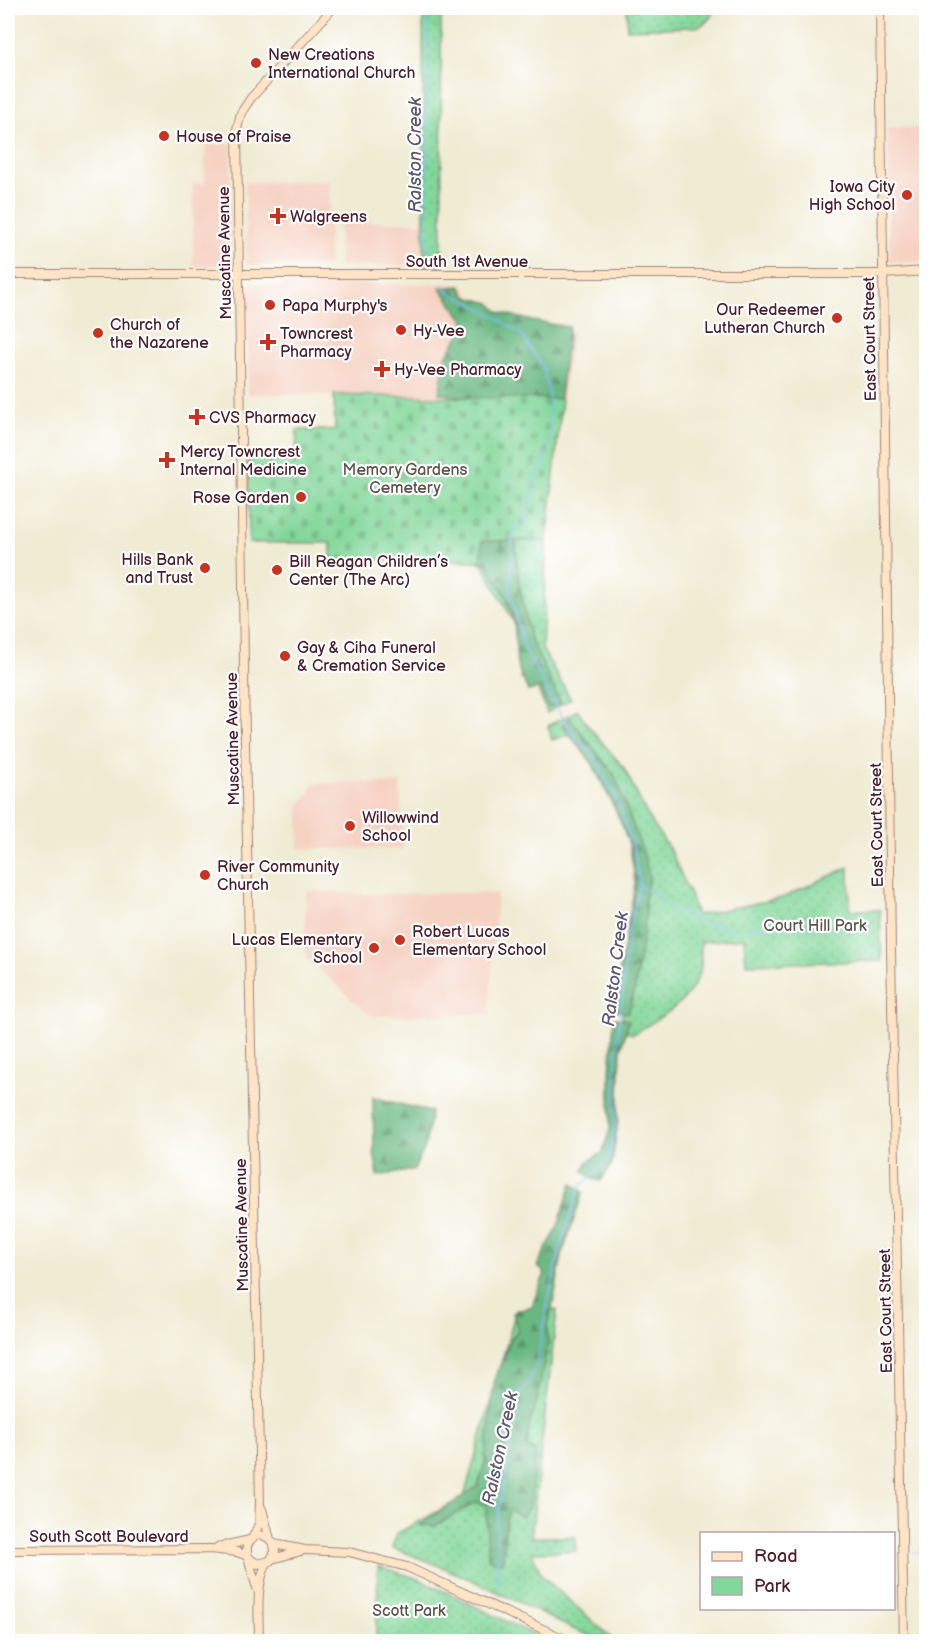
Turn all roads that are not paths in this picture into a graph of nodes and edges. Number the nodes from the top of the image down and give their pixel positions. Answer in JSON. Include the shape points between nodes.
{"nodes":[{"id":1,"x":333,"y":8,"type":"edge"},
{"id":2,"x":880,"y":8,"type":"edge"},
{"id":3,"x":927,"y":271,"type":"edge"},
{"id":4,"x":8,"y":274,"type":"edge"},
{"id":5,"x":238,"y":274,"type":"junction"},
{"id":6,"x":882,"y":274,"type":"junction"},
{"id":7,"x":260,"y":1504,"type":"junction"},
{"id":8,"x":251,"y":1540,"type":"junction"},
{"id":9,"x":272,"y":1541,"type":"junction"},
{"id":10,"x":211,"y":1549,"type":"junction"},
{"id":11,"x":8,"y":1550,"type":"edge"},
{"id":12,"x":305,"y":1550,"type":"junction"},
{"id":13,"x":249,"y":1557,"type":"junction"},
{"id":14,"x":269,"y":1561,"type":"junction"},
{"id":15,"x":259,"y":1594,"type":"junction"},
{"id":16,"x":259,"y":1641,"type":"edge"},
{"id":17,"x":571,"y":1641,"type":"edge"},
{"id":18,"x":904,"y":1641,"type":"edge"}],
"edges":[{"from":1,"to":5,"type":"main road","name":"Muscatine Avenue","via":[[251,98],[238,121]]},
{"from":2,"to":6,"type":"main road","name":"East Court Street"},
{"from":3,"to":6,"type":"main road","name":"South 1st Avenue"},
{"from":4,"to":5,"type":"main road","name":"South 1st Avenue"},
{"from":5,"to":6,"type":"main road","name":"South 1st Avenue"},
{"from":5,"to":7,"type":"main road","name":"Muscatine Avenue"},
{"from":6,"to":18,"type":"main road","name":"East Court Street"},
{"from":7,"to":8,"type":"main road","name":"Muscatine Avenue","via":[[259,1524]]},
{"from":7,"to":9,"type":"main road","name":"Muscatine Avenue"},
{"from":8,"to":9,"type":"main road","via":[[263,1536]]},
{"from":8,"to":10,"type":"main road","name":"South Scott Boulevard"},
{"from":8,"to":13,"type":"main road","via":[[247,1548]]},
{"from":9,"to":12,"type":"main road"},
{"from":9,"to":14,"type":"main road","via":[[275,1552]]},
{"from":10,"to":11,"type":"main road","name":"South Scott Boulevard"},
{"from":10,"to":13,"type":"main road","name":"South Scott Boulevard"},
{"from":12,"to":14,"type":"main road"},
{"from":12,"to":17,"type":"main road","via":[[349,1552],[407,1567]]},
{"from":13,"to":14,"type":"main road","via":[[257,1564]]},
{"from":13,"to":15,"type":"main road"},
{"from":14,"to":15,"type":"main road","via":[[261,1574]]},
{"from":15,"to":16,"type":"main road"}]}
